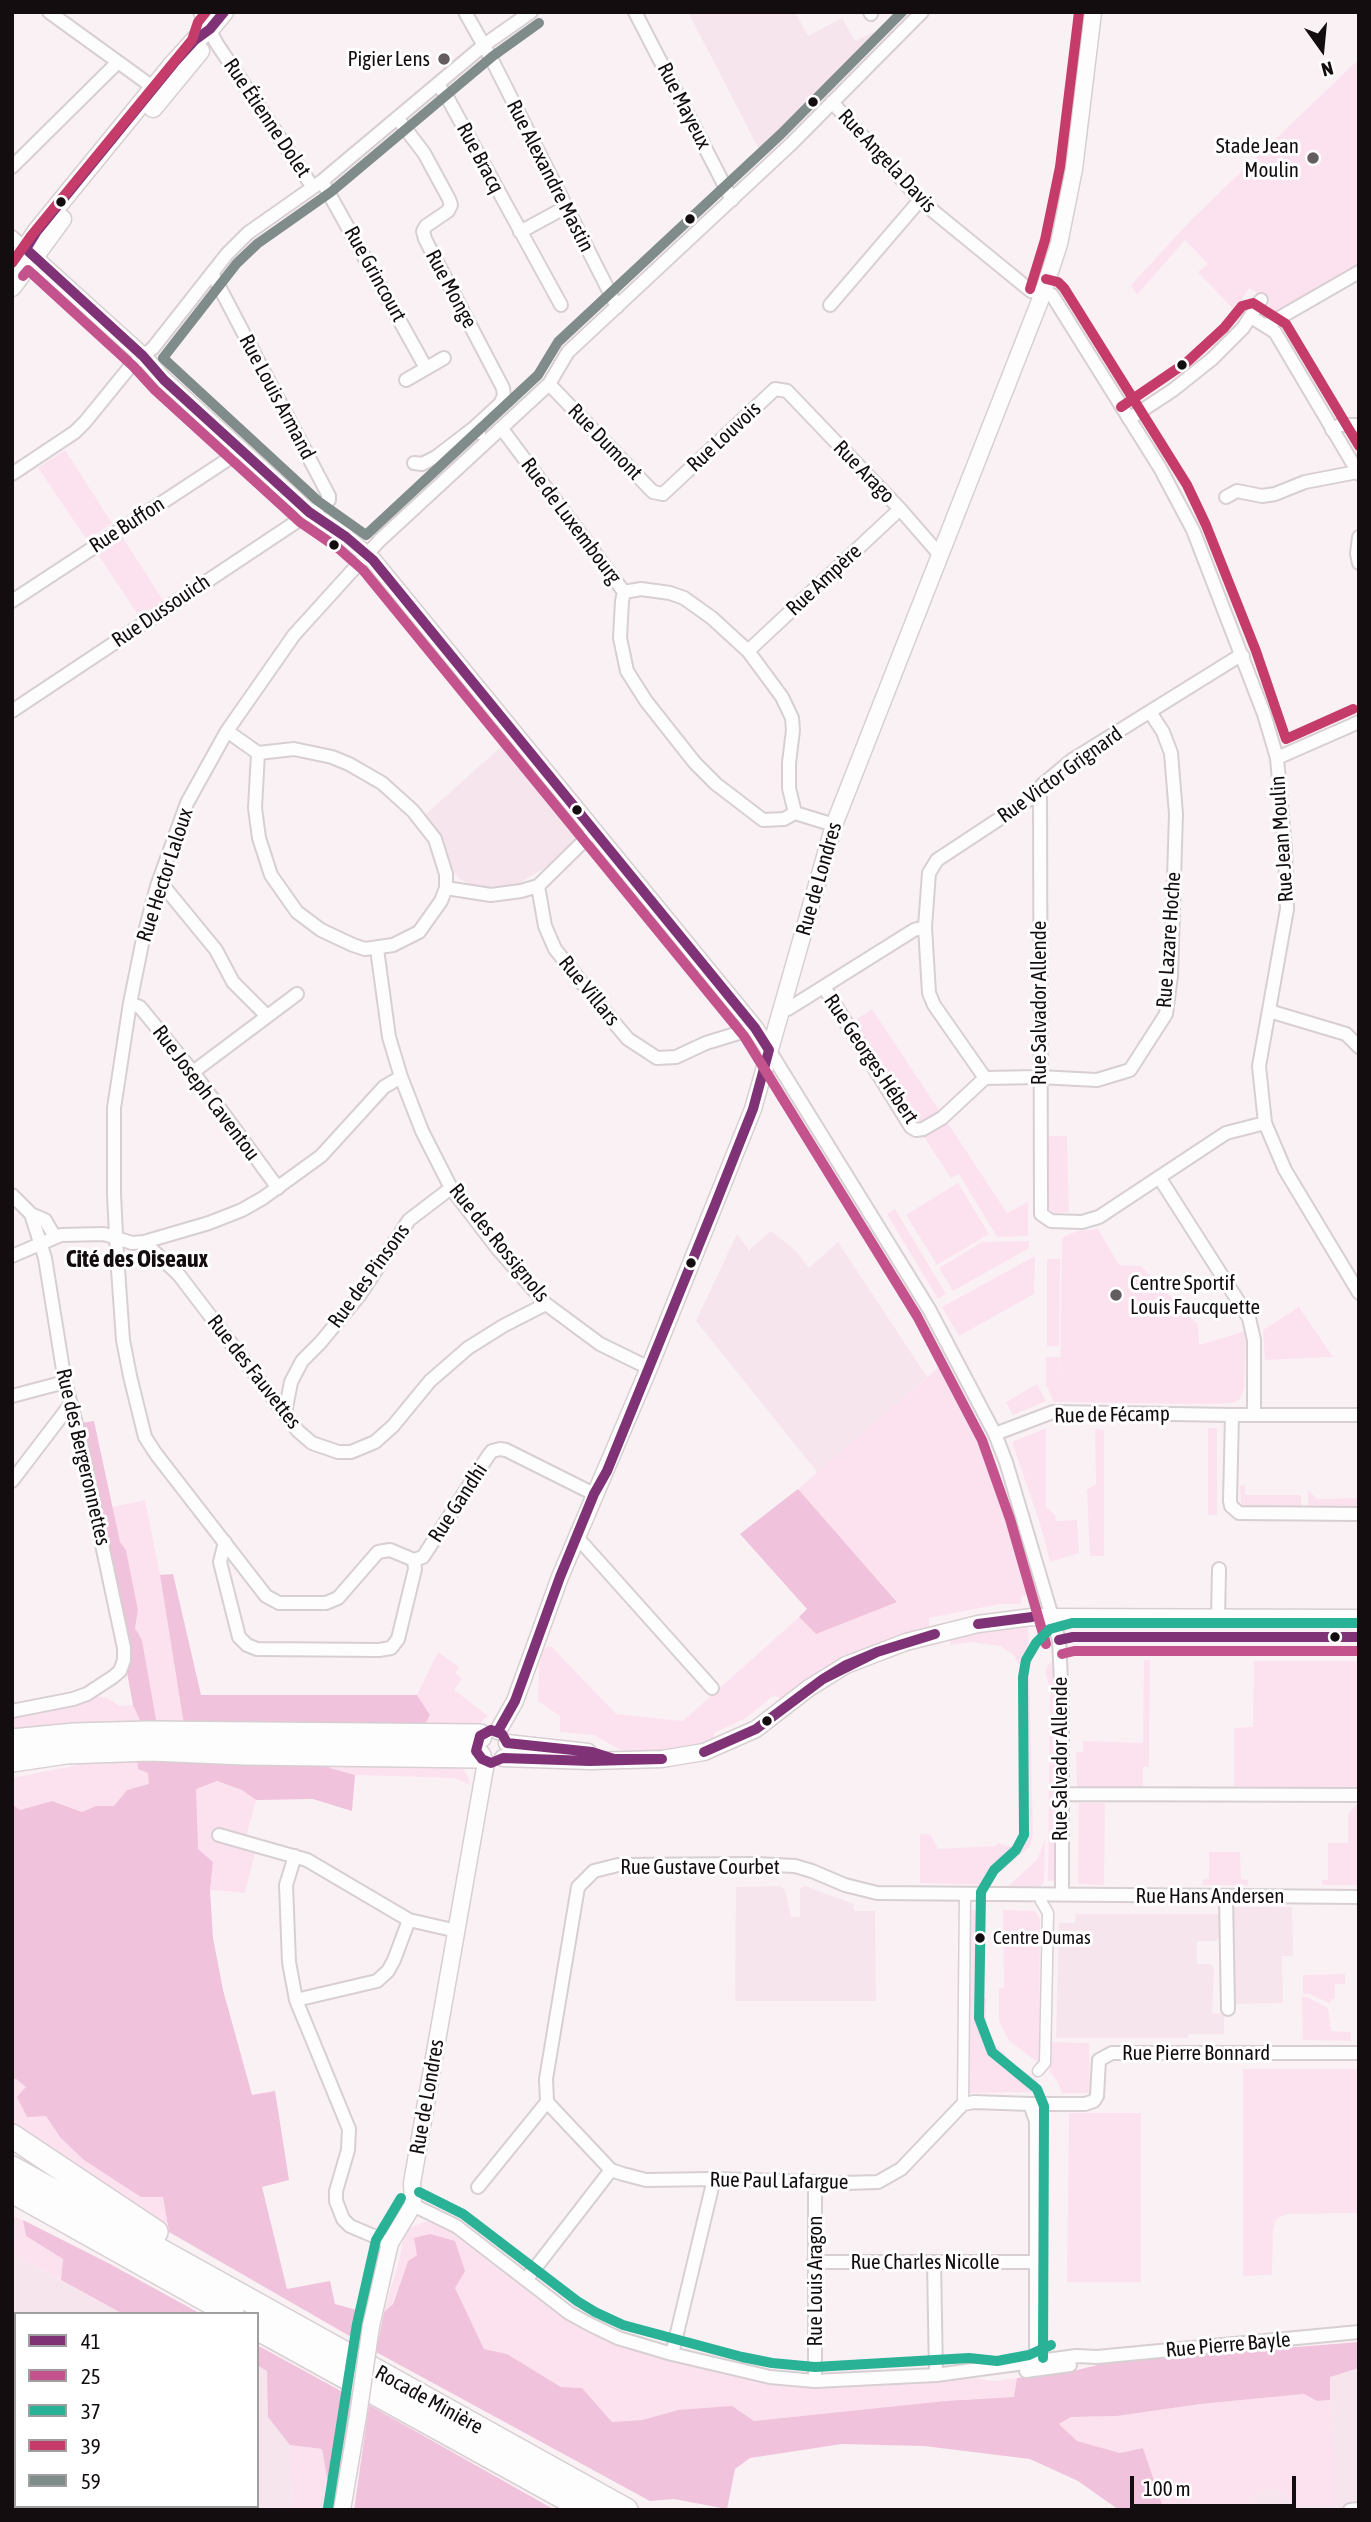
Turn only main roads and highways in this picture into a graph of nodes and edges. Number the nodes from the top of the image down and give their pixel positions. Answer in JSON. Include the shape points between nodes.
{"nodes":[{"id":1,"x":224,"y":12,"type":"edge"},
{"id":2,"x":210,"y":29,"type":"junction"},
{"id":3,"x":24,"y":248,"type":"edge"},
{"id":4,"x":12,"y":268,"type":"edge"},
{"id":5,"x":12,"y":287,"type":"edge"},
{"id":6,"x":12,"y":1741,"type":"edge"},
{"id":7,"x":178,"y":1742,"type":"junction"},
{"id":8,"x":492,"y":1747,"type":"road end"},
{"id":9,"x":44,"y":1754,"type":"junction"},
{"id":10,"x":12,"y":1760,"type":"edge"},
{"id":11,"x":12,"y":1768,"type":"edge"},
{"id":12,"x":12,"y":2136,"type":"edge"},
{"id":13,"x":12,"y":2168,"type":"edge"},
{"id":14,"x":12,"y":2190,"type":"edge"},
{"id":15,"x":12,"y":2209,"type":"edge"},
{"id":16,"x":129,"y":2256,"type":"junction"},
{"id":17,"x":214,"y":2280,"type":"junction"},
{"id":18,"x":228,"y":2312,"type":"edge"},
{"id":19,"x":259,"y":2329,"type":"edge"},
{"id":20,"x":587,"y":2510,"type":"edge"},
{"id":21,"x":626,"y":2510,"type":"edge"}],
"edges":[{"from":1,"to":2,"type":"main road"},
{"from":2,"to":3,"type":"main road","via":[[184,51]]},
{"from":2,"to":3,"type":"main road","via":[[204,47]]},
{"from":3,"to":4,"type":"main road"},
{"from":3,"to":5,"type":"main road","via":[[27,270]]},
{"from":6,"to":7,"type":"highway","via":[[74,1735]]},
{"from":7,"to":8,"type":"highway"},
{"from":7,"to":9,"type":"highway"},
{"from":9,"to":10,"type":"highway"},
{"from":9,"to":11,"type":"highway"},
{"from":12,"to":17,"type":"highway","via":[[204,2264]]},
{"from":13,"to":17,"type":"highway","name":"Rocade Minière"},
{"from":14,"to":16,"type":"highway"},
{"from":15,"to":16,"type":"highway","via":[[104,2252]]},
{"from":16,"to":18,"type":"highway"},
{"from":17,"to":21,"type":"highway","name":"Rocade Minière"},
{"from":19,"to":20,"type":"highway","name":"Rocade Minière"}]}
